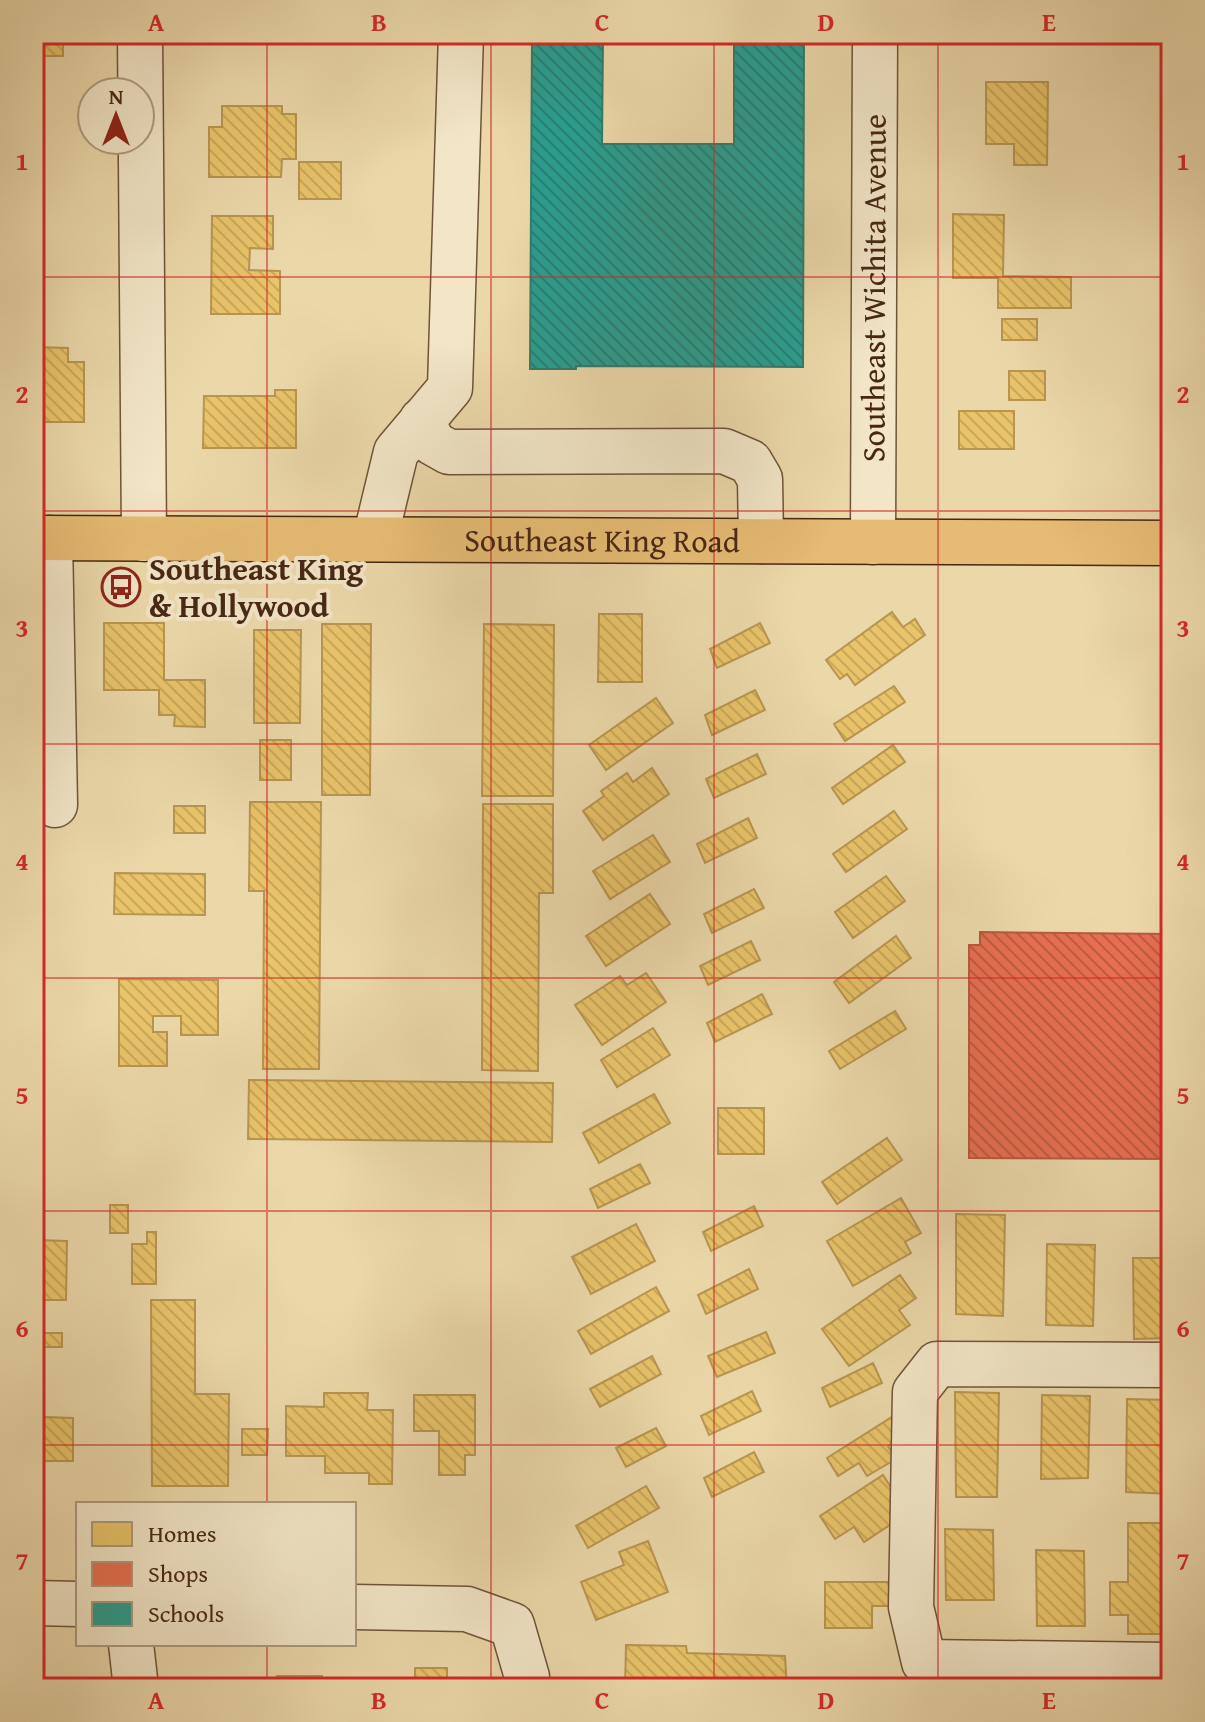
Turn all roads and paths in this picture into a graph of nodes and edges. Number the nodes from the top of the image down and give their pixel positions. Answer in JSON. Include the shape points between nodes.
{"nodes":[{"id":1,"x":140,"y":34,"type":"edge"},
{"id":2,"x":461,"y":34,"type":"edge"},
{"id":3,"x":875,"y":34,"type":"edge"},
{"id":4,"x":422,"y":420,"type":"junction"},
{"id":5,"x":42,"y":538,"type":"edge"},
{"id":6,"x":144,"y":539,"type":"junction"},
{"id":7,"x":375,"y":539,"type":"junction"},
{"id":8,"x":761,"y":541,"type":"junction"},
{"id":9,"x":873,"y":542,"type":"junction"},
{"id":10,"x":1171,"y":543,"type":"edge"},
{"id":11,"x":55,"y":805,"type":"dead end"},
{"id":12,"x":1171,"y":1365,"type":"edge"},
{"id":13,"x":34,"y":1603,"type":"edge"},
{"id":14,"x":76,"y":1604,"type":"edge"},
{"id":15,"x":356,"y":1607,"type":"edge"},
{"id":16,"x":131,"y":1646,"type":"edge"},
{"id":17,"x":1171,"y":1665,"type":"edge"},
{"id":18,"x":136,"y":1688,"type":"edge"},
{"id":19,"x":527,"y":1688,"type":"edge"}],
"edges":[{"from":1,"to":6,"type":"street"},
{"from":2,"to":4,"type":"street","via":[[450,388]]},
{"from":3,"to":9,"type":"street","name":"Southeast Wichita Avenue"},
{"from":4,"to":7,"type":"street","via":[[396,452]]},
{"from":4,"to":8,"type":"street","via":[[433,443],[449,452],[724,451],[750,462],[760,479]]},
{"from":5,"to":6,"type":"main road","name":"Southeast King Road"},
{"from":5,"to":11,"type":"street"},
{"from":6,"to":7,"type":"main road","name":"Southeast King Road"},
{"from":7,"to":8,"type":"main road","name":"Southeast King Road"},
{"from":8,"to":9,"type":"main road","name":"Southeast King Road"},
{"from":9,"to":10,"type":"main road","name":"Southeast King Road"},
{"from":12,"to":17,"type":"street","via":[[937,1364],[915,1392],[911,1607],[924,1662]]},
{"from":13,"to":14,"type":"street"},
{"from":15,"to":19,"type":"street","via":[[467,1609],[512,1625]]},
{"from":16,"to":18,"type":"street"}]}
